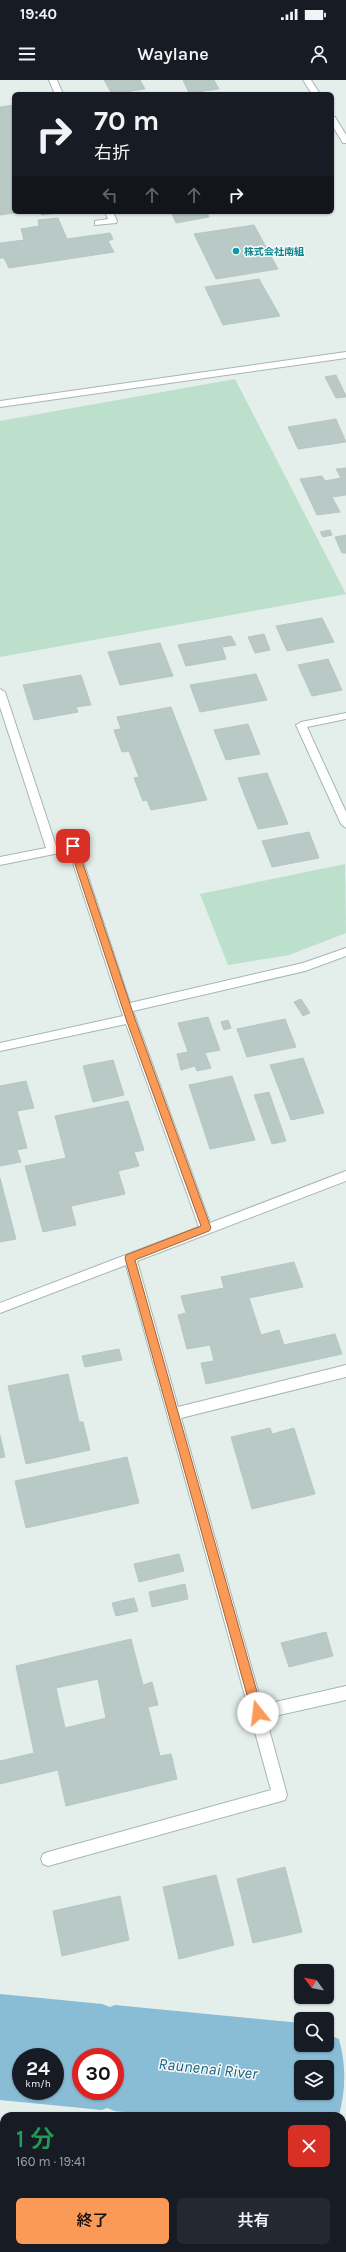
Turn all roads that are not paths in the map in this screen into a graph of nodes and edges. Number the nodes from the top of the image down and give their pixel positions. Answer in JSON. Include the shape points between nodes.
{"nodes":[{"id":1,"x":53,"y":80,"type":"edge"},
{"id":2,"x":307,"y":80,"type":"edge"},
{"id":3,"x":58,"y":92,"type":"edge"},
{"id":4,"x":315,"y":92,"type":"edge"},
{"id":5,"x":334,"y":121,"type":"edge"},
{"id":6,"x":342,"y":130,"type":"edge"},
{"id":7,"x":346,"y":141,"type":"edge"},
{"id":8,"x":110,"y":214,"type":"edge"},
{"id":9,"x":98,"y":223,"type":"dead end"},
{"id":10,"x":346,"y":355,"type":"edge"},
{"id":11,"x":0,"y":404,"type":"edge"},
{"id":12,"x":0,"y":692,"type":"edge"},
{"id":13,"x":346,"y":716,"type":"edge"},
{"id":14,"x":346,"y":824,"type":"edge"},
{"id":15,"x":52,"y":850,"type":"junction"},
{"id":16,"x":0,"y":861,"type":"edge"},
{"id":17,"x":346,"y":952,"type":"edge"},
{"id":18,"x":128,"y":1014,"type":"junction"},
{"id":19,"x":0,"y":1047,"type":"edge"},
{"id":20,"x":346,"y":1176,"type":"edge"},
{"id":21,"x":206,"y":1228,"type":"junction"},
{"id":22,"x":130,"y":1258,"type":"junction"},
{"id":23,"x":0,"y":1308,"type":"edge"},
{"id":24,"x":346,"y":1371,"type":"edge"},
{"id":25,"x":174,"y":1414,"type":"junction"},
{"id":26,"x":346,"y":1693,"type":"edge"},
{"id":27,"x":258,"y":1713,"type":"junction"},
{"id":28,"x":48,"y":1859,"type":"dead end"}],
"edges":[{"from":1,"to":3,"type":"street"},
{"from":2,"to":4,"type":"street"},
{"from":5,"to":6,"type":"street"},
{"from":6,"to":7,"type":"street"},
{"from":8,"to":9,"type":"street","via":[[113,221]]},
{"from":10,"to":11,"type":"street"},
{"from":12,"to":15,"type":"street"},
{"from":13,"to":14,"type":"street","via":[[300,725]]},
{"from":15,"to":16,"type":"street"},
{"from":15,"to":18,"type":"street","via":[[73,846]]},
{"from":17,"to":18,"type":"street","via":[[305,967]]},
{"from":18,"to":19,"type":"street"},
{"from":18,"to":21,"type":"street"},
{"from":20,"to":21,"type":"street"},
{"from":21,"to":22,"type":"street"},
{"from":22,"to":23,"type":"street"},
{"from":22,"to":25,"type":"street"},
{"from":24,"to":25,"type":"street"},
{"from":25,"to":27,"type":"street"},
{"from":26,"to":27,"type":"street"},
{"from":27,"to":28,"type":"street","via":[[280,1795]]}]}
